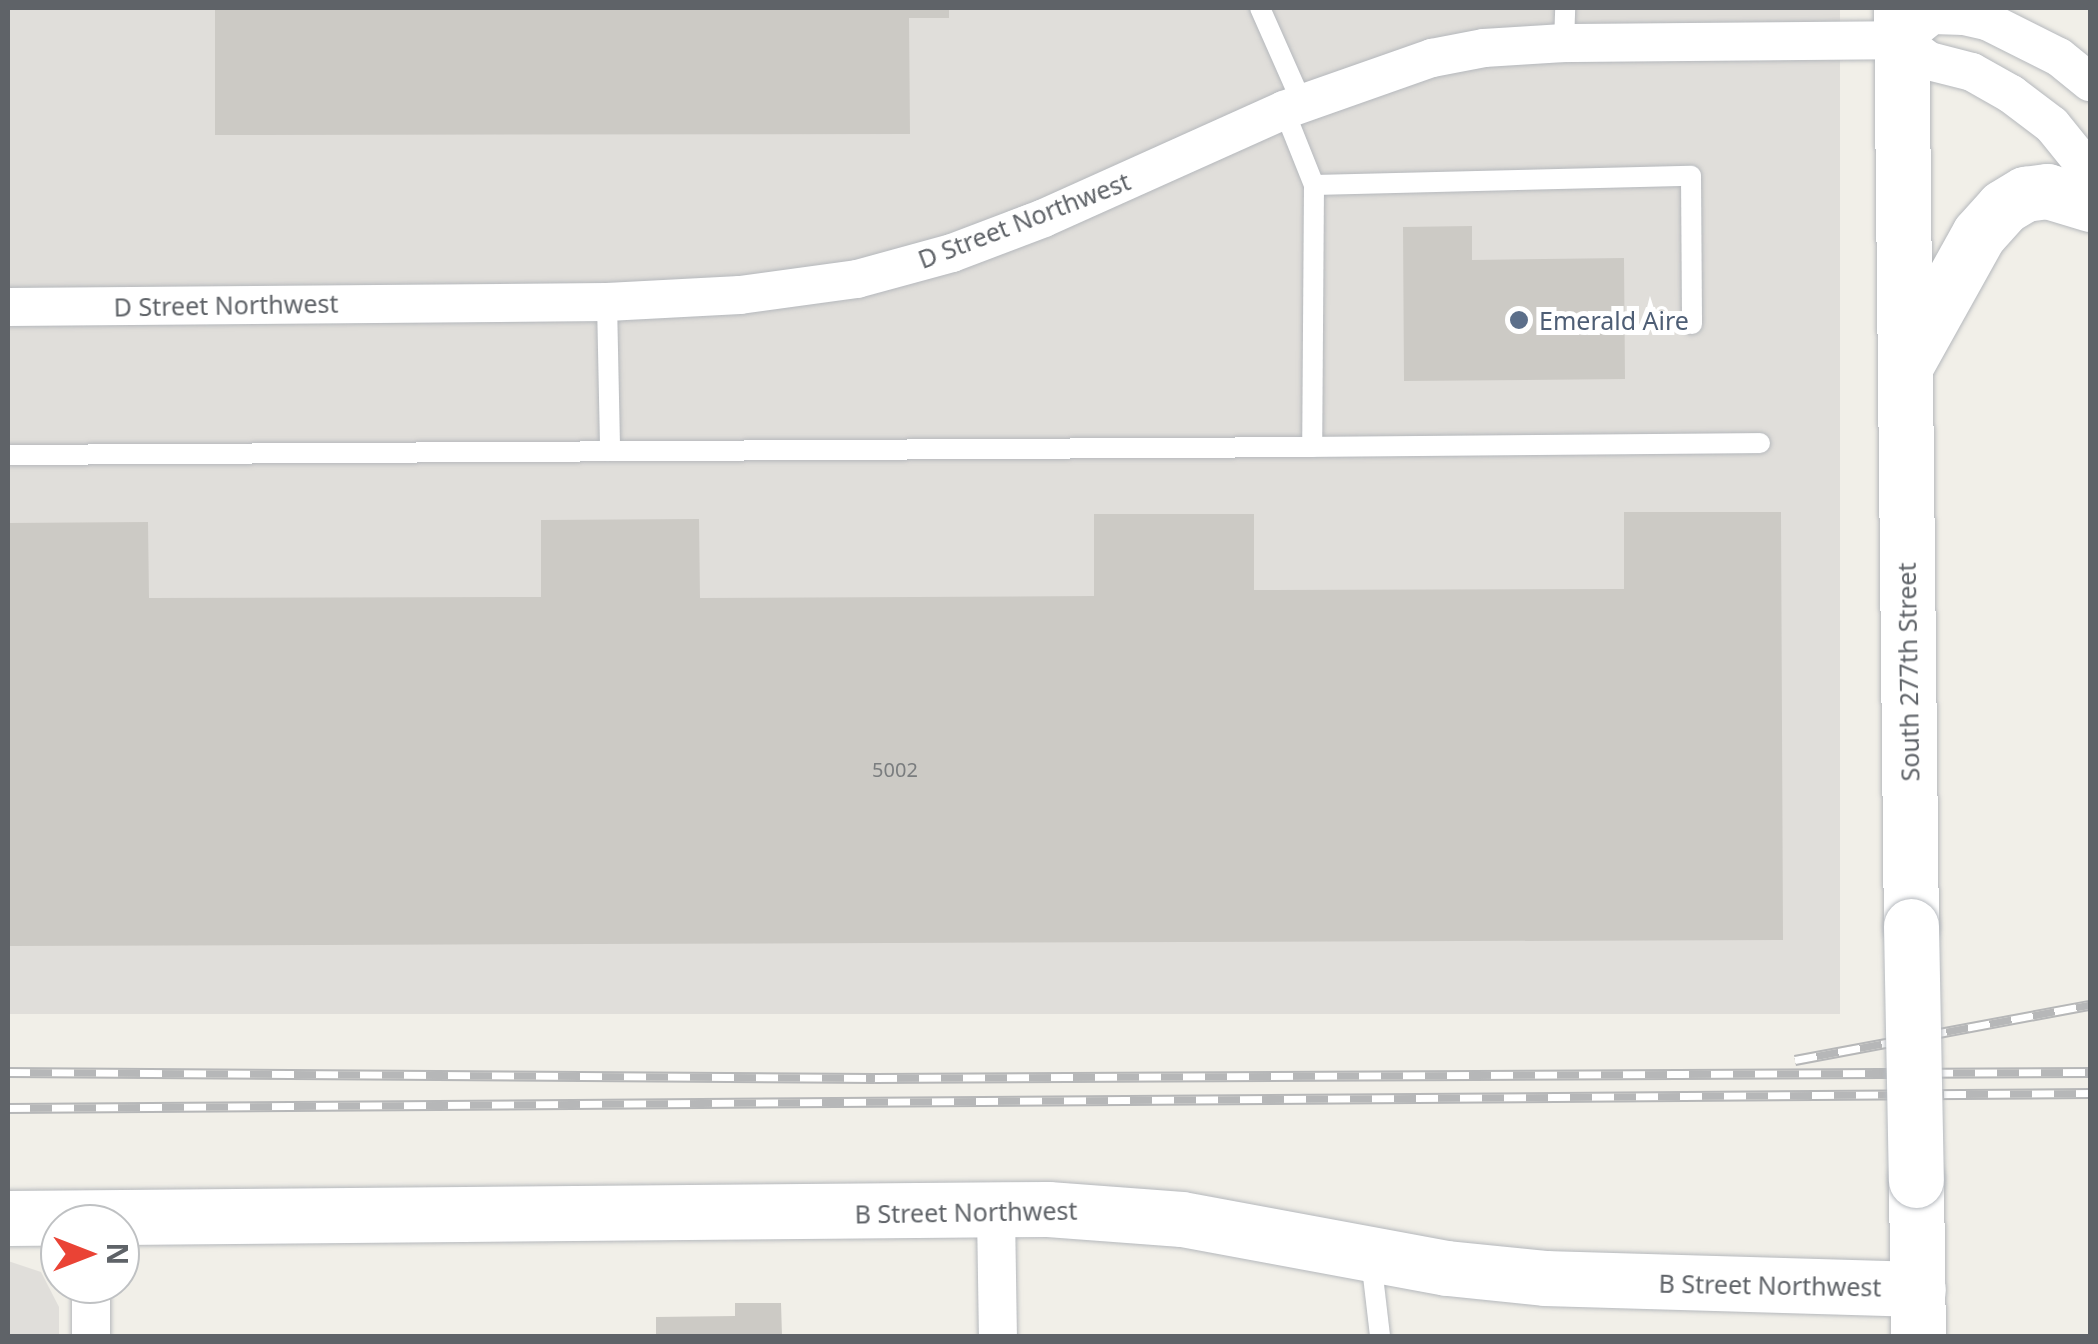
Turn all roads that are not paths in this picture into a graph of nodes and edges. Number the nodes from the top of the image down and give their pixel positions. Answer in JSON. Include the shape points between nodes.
{"nodes":[{"id":1,"x":1260,"y":8,"type":"edge"},
{"id":2,"x":1900,"y":24,"type":"edge"},
{"id":3,"x":1564,"y":25,"type":"edge"},
{"id":4,"x":2090,"y":82,"type":"edge"},
{"id":5,"x":1293,"y":106,"type":"junction"},
{"id":6,"x":2090,"y":172,"type":"edge"},
{"id":7,"x":1314,"y":185,"type":"junction"},
{"id":8,"x":2090,"y":204,"type":"edge"},
{"id":9,"x":607,"y":302,"type":"junction"},
{"id":10,"x":8,"y":308,"type":"edge"},
{"id":11,"x":1692,"y":324,"type":"dead end"},
{"id":12,"x":1904,"y":368,"type":"junction"},
{"id":13,"x":1760,"y":443,"type":"dead end"},
{"id":14,"x":1312,"y":446,"type":"junction"},
{"id":15,"x":610,"y":451,"type":"junction"},
{"id":16,"x":8,"y":455,"type":"edge"},
{"id":17,"x":996,"y":1212,"type":"junction"},
{"id":18,"x":8,"y":1218,"type":"edge"},
{"id":19,"x":40,"y":1219,"type":"edge"},
{"id":20,"x":140,"y":1221,"type":"edge"},
{"id":21,"x":1370,"y":1254,"type":"junction"},
{"id":22,"x":91,"y":1304,"type":"edge"},
{"id":23,"x":1918,"y":1313,"type":"edge"},
{"id":24,"x":91,"y":1336,"type":"edge"},
{"id":25,"x":998,"y":1336,"type":"edge"},
{"id":26,"x":1380,"y":1336,"type":"edge"}],
"edges":[{"from":1,"to":5,"type":"lane"},
{"from":2,"to":3,"type":"street","name":"D Street Northwest"},
{"from":2,"to":4,"type":"street","via":[[1932,15],[1989,22],[2060,57]]},
{"from":2,"to":6,"type":"street","via":[[1929,61],[1972,72],[2052,125]]},
{"from":2,"to":12,"type":"street","name":"South 277th Street"},
{"from":3,"to":5,"type":"street","name":"D Street Northwest","via":[[1432,58]]},
{"from":5,"to":7,"type":"lane"},
{"from":5,"to":9,"type":"street","name":"D Street Northwest","via":[[952,254],[858,279]]},
{"from":7,"to":11,"type":"lane","via":[[1691,176]]},
{"from":7,"to":14,"type":"lane"},
{"from":8,"to":12,"type":"street","via":[[2047,192],[2003,206],[1978,234]]},
{"from":9,"to":10,"type":"street","name":"D Street Northwest"},
{"from":9,"to":15,"type":"lane"},
{"from":12,"to":23,"type":"street","name":"South 277th Street","bridge":true},
{"from":13,"to":14,"type":"lane"},
{"from":14,"to":15,"type":"lane"},
{"from":15,"to":16,"type":"lane"},
{"from":17,"to":20,"type":"street","name":"B Street Northwest"},
{"from":17,"to":21,"type":"street","name":"B Street Northwest","via":[[1121,1212]]},
{"from":17,"to":25,"type":"street"},
{"from":18,"to":19,"type":"street","name":"B Street Northwest"},
{"from":21,"to":23,"type":"street","name":"B Street Northwest","via":[[1546,1278]]},
{"from":21,"to":26,"type":"lane"},
{"from":22,"to":24,"type":"street"}]}
